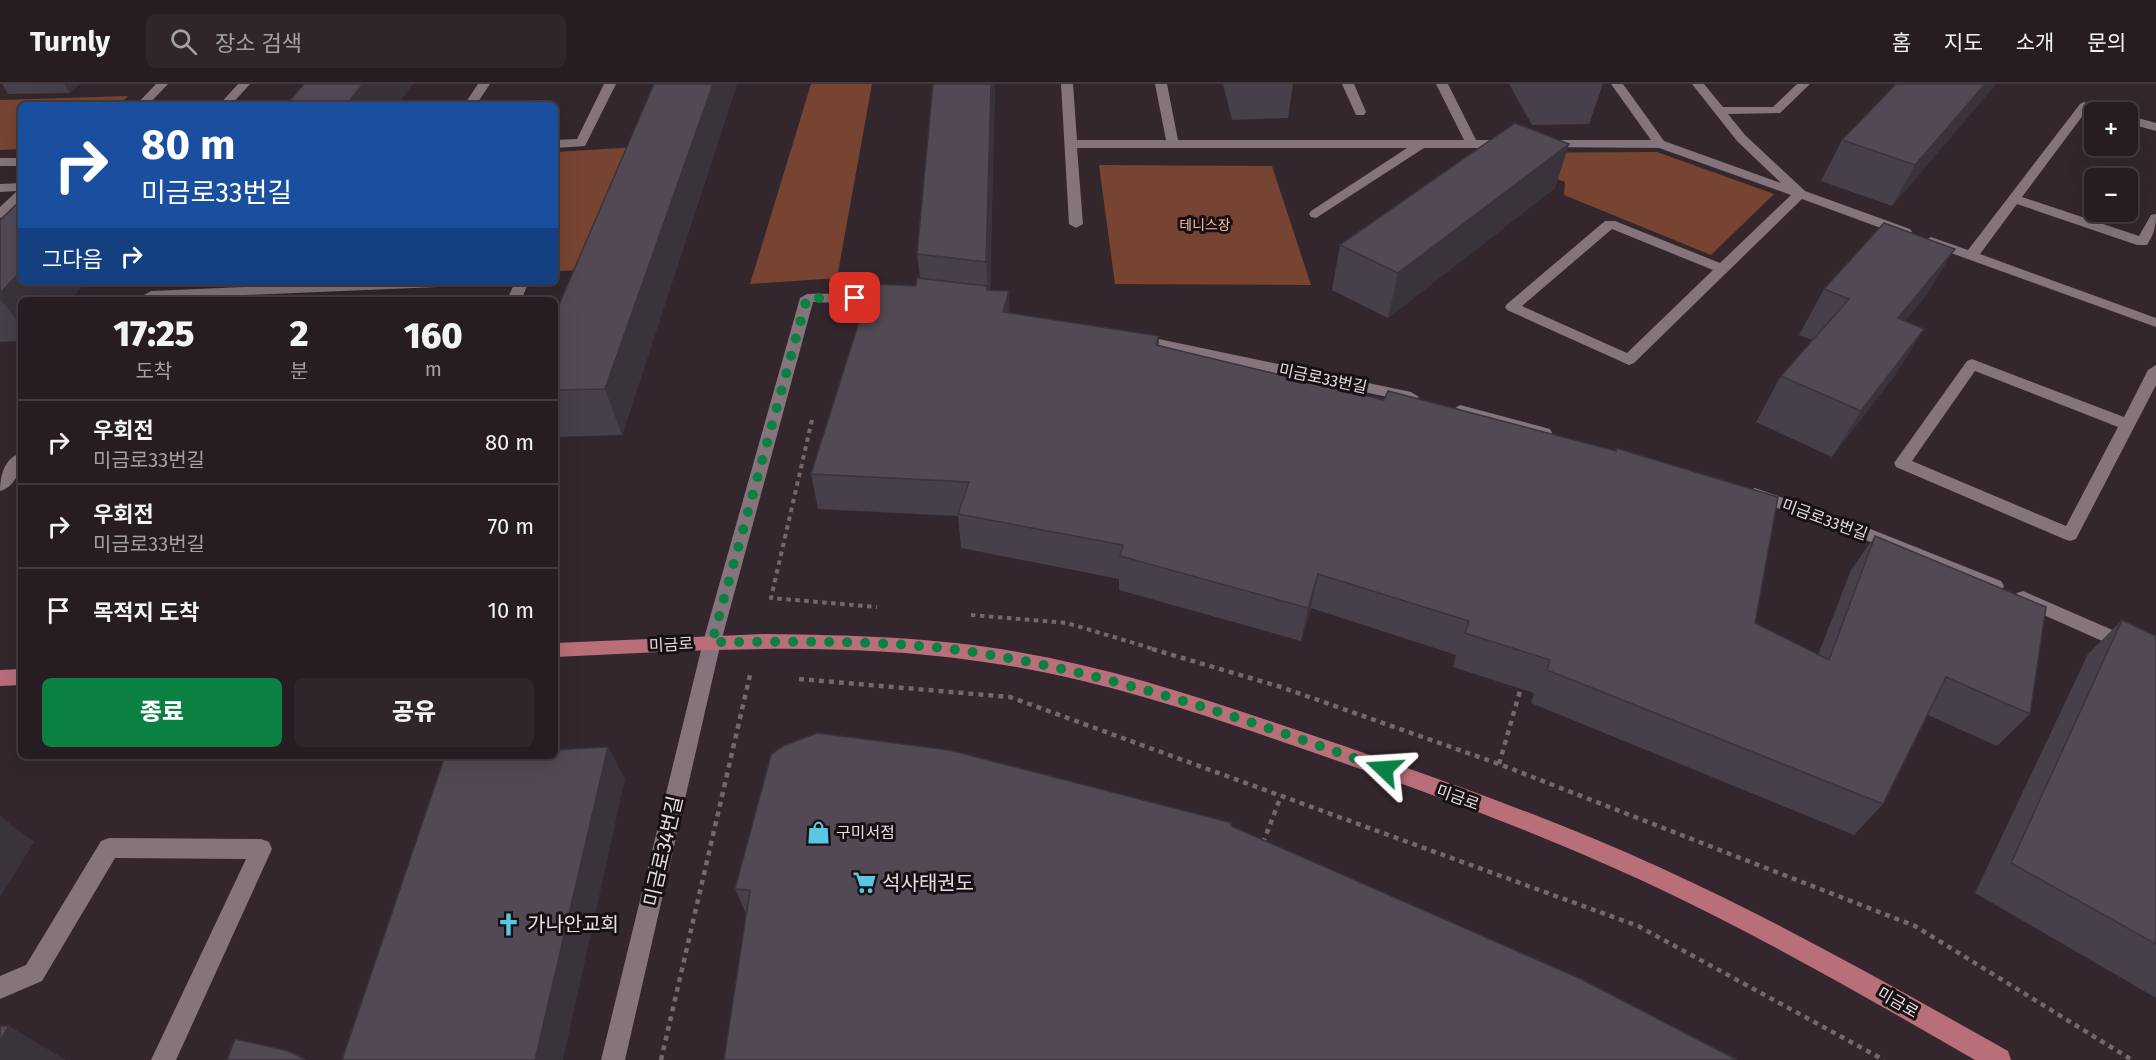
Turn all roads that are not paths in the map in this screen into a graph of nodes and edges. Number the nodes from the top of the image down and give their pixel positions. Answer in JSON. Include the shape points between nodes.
{"nodes":[{"id":1,"x":162,"y":84,"type":"edge"},
{"id":2,"x":244,"y":84,"type":"edge"},
{"id":3,"x":484,"y":84,"type":"edge"},
{"id":4,"x":610,"y":84,"type":"edge"},
{"id":5,"x":1067,"y":84,"type":"edge"},
{"id":6,"x":1161,"y":84,"type":"edge"},
{"id":7,"x":1348,"y":84,"type":"edge"},
{"id":8,"x":1442,"y":84,"type":"edge"},
{"id":9,"x":1617,"y":84,"type":"edge"},
{"id":10,"x":1698,"y":84,"type":"edge"},
{"id":11,"x":1804,"y":84,"type":"edge"},
{"id":12,"x":145,"y":102,"type":"edge"},
{"id":13,"x":228,"y":102,"type":"edge"},
{"id":14,"x":472,"y":102,"type":"edge"},
{"id":15,"x":2084,"y":106,"type":"edge"},
{"id":16,"x":1720,"y":111,"type":"junction"},
{"id":17,"x":1360,"y":112,"type":"dead end"},
{"id":18,"x":2138,"y":122,"type":"edge"},
{"id":19,"x":2156,"y":127,"type":"edge"},
{"id":20,"x":558,"y":144,"type":"edge"},
{"id":21,"x":1073,"y":144,"type":"junction"},
{"id":22,"x":1173,"y":144,"type":"junction"},
{"id":23,"x":1421,"y":144,"type":"junction"},
{"id":24,"x":1472,"y":144,"type":"junction"},
{"id":25,"x":1660,"y":144,"type":"junction"},
{"id":26,"x":0,"y":162,"type":"edge"},
{"id":27,"x":18,"y":162,"type":"edge"},
{"id":28,"x":18,"y":187,"type":"edge"},
{"id":29,"x":0,"y":188,"type":"edge"},
{"id":30,"x":1800,"y":194,"type":"junction"},
{"id":31,"x":18,"y":197,"type":"edge"},
{"id":32,"x":2014,"y":199,"type":"junction"},
{"id":33,"x":0,"y":214,"type":"edge"},
{"id":34,"x":1316,"y":214,"type":"dead end"},
{"id":35,"x":2156,"y":218,"type":"edge"},
{"id":36,"x":1077,"y":224,"type":"dead end"},
{"id":37,"x":1971,"y":256,"type":"junction"},
{"id":38,"x":1722,"y":269,"type":"junction"},
{"id":39,"x":159,"y":285,"type":"edge"},
{"id":40,"x":399,"y":285,"type":"edge"},
{"id":41,"x":357,"y":287,"type":"junction"},
{"id":42,"x":149,"y":297,"type":"edge"},
{"id":43,"x":351,"y":297,"type":"edge"},
{"id":44,"x":908,"y":303,"type":"edge"},
{"id":45,"x":2156,"y":323,"type":"edge"},
{"id":46,"x":1125,"y":337,"type":"edge"},
{"id":47,"x":2156,"y":370,"type":"edge"},
{"id":48,"x":1424,"y":401,"type":"edge"},
{"id":49,"x":1446,"y":406,"type":"edge"},
{"id":50,"x":2127,"y":424,"type":"junction"},
{"id":51,"x":1555,"y":436,"type":"edge"},
{"id":52,"x":18,"y":463,"type":"edge"},
{"id":53,"x":0,"y":485,"type":"edge"},
{"id":54,"x":1738,"y":489,"type":"edge"},
{"id":55,"x":712,"y":642,"type":"junction"},
{"id":56,"x":558,"y":651,"type":"edge"},
{"id":57,"x":2156,"y":657,"type":"edge"},
{"id":58,"x":18,"y":677,"type":"edge"},
{"id":59,"x":0,"y":678,"type":"edge"},
{"id":60,"x":0,"y":988,"type":"edge"},
{"id":61,"x":163,"y":1060,"type":"edge"},
{"id":62,"x":613,"y":1060,"type":"edge"},
{"id":63,"x":1999,"y":1060,"type":"edge"}],
"edges":[{"from":1,"to":12,"type":"street"},
{"from":2,"to":13,"type":"street"},
{"from":3,"to":14,"type":"street"},
{"from":4,"to":20,"type":"street","via":[[581,143]]},
{"from":5,"to":21,"type":"street"},
{"from":6,"to":22,"type":"street"},
{"from":7,"to":17,"type":"street"},
{"from":8,"to":24,"type":"street"},
{"from":9,"to":25,"type":"street"},
{"from":10,"to":16,"type":"street"},
{"from":11,"to":16,"type":"street","via":[[1776,110]]},
{"from":15,"to":32,"type":"street"},
{"from":16,"to":30,"type":"street","via":[[1741,138]]},
{"from":18,"to":19,"type":"street"},
{"from":21,"to":22,"type":"street"},
{"from":21,"to":36,"type":"street"},
{"from":22,"to":23,"type":"street"},
{"from":23,"to":24,"type":"street"},
{"from":23,"to":34,"type":"street"},
{"from":24,"to":25,"type":"street"},
{"from":25,"to":30,"type":"street"},
{"from":26,"to":27,"type":"street"},
{"from":28,"to":29,"type":"street"},
{"from":30,"to":37,"type":"street"},
{"from":30,"to":38,"type":"street"},
{"from":31,"to":33,"type":"street"},
{"from":32,"to":35,"type":"street","via":[[2142,242]]},
{"from":32,"to":37,"type":"street"},
{"from":37,"to":45,"type":"street"},
{"from":38,"to":38,"type":"street","via":[[1629,360],[1512,307],[1610,224]]},
{"from":39,"to":42,"type":"street"},
{"from":40,"to":41,"type":"street"},
{"from":41,"to":42,"type":"street"},
{"from":41,"to":43,"type":"street"},
{"from":44,"to":55,"type":"street","via":[[807,298]]},
{"from":46,"to":48,"type":"street","name":"미금로33번길"},
{"from":47,"to":50,"type":"street"},
{"from":49,"to":51,"type":"street"},
{"from":50,"to":50,"type":"street","via":[[1972,364],[1902,463],[2070,535]]},
{"from":52,"to":53,"type":"street"},
{"from":54,"to":57,"type":"street","name":"미금로33번길","via":[[1947,565]]},
{"from":55,"to":56,"type":"main road","name":"미금로"},
{"from":55,"to":62,"type":"street","name":"미금로34번길"},
{"from":55,"to":63,"type":"main road","name":"미금로","via":[[864,642],[978,653],[1064,669],[1251,723],[1514,817],[1652,875],[1752,923]]},
{"from":58,"to":59,"type":"main road"},
{"from":60,"to":61,"type":"street","via":[[34,973],[109,848],[261,849]]}]}
